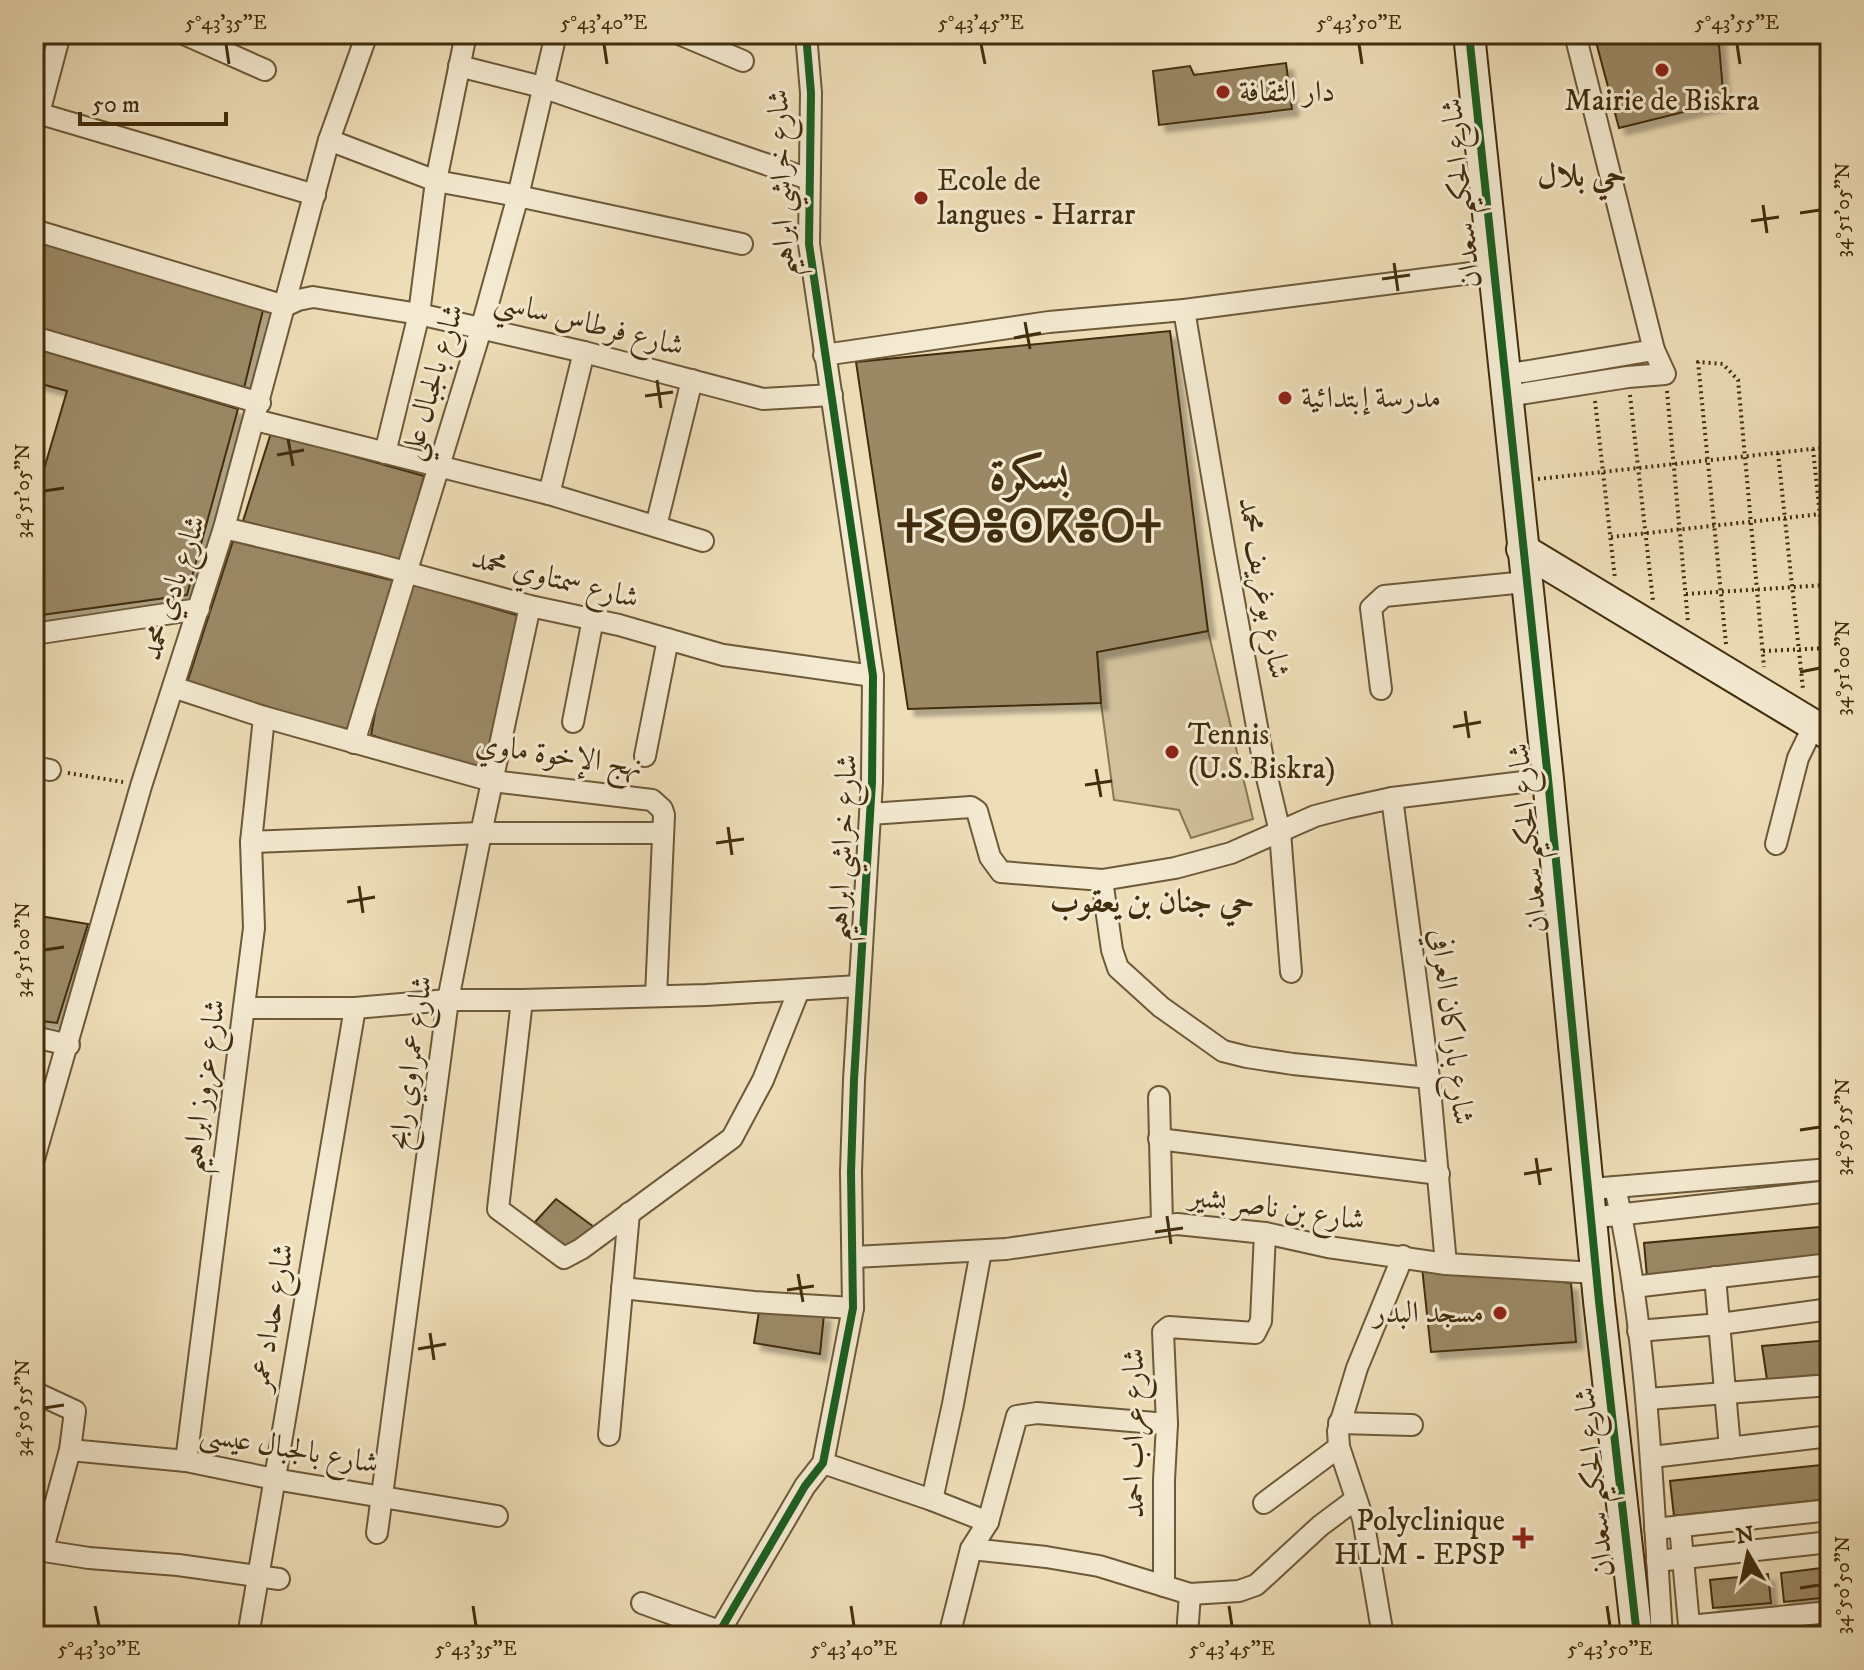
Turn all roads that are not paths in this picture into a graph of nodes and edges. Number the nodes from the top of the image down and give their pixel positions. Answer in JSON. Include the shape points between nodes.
{"nodes":[{"id":1,"x":60,"y":34,"type":"edge"},
{"id":2,"x":184,"y":34,"type":"edge"},
{"id":3,"x":367,"y":34,"type":"edge"},
{"id":4,"x":466,"y":34,"type":"edge"},
{"id":5,"x":556,"y":34,"type":"edge"},
{"id":6,"x":679,"y":34,"type":"edge"},
{"id":7,"x":806,"y":34,"type":"edge"},
{"id":8,"x":1469,"y":34,"type":"edge"},
{"id":9,"x":1575,"y":34,"type":"edge"},
{"id":10,"x":743,"y":61,"type":"dead end"},
{"id":11,"x":459,"y":66,"type":"junction"},
{"id":12,"x":265,"y":70,"type":"dead end"},
{"id":13,"x":542,"y":87,"type":"junction"},
{"id":14,"x":36,"y":113,"type":"edge"},
{"id":15,"x":329,"y":140,"type":"junction"},
{"id":16,"x":809,"y":179,"type":"junction"},
{"id":17,"x":436,"y":181,"type":"junction"},
{"id":18,"x":315,"y":195,"type":"junction"},
{"id":19,"x":518,"y":196,"type":"junction"},
{"id":20,"x":34,"y":230,"type":"edge"},
{"id":21,"x":742,"y":244,"type":"dead end"},
{"id":22,"x":1495,"y":270,"type":"junction"},
{"id":23,"x":285,"y":306,"type":"junction"},
{"id":24,"x":1184,"y":310,"type":"junction"},
{"id":25,"x":419,"y":314,"type":"junction"},
{"id":26,"x":481,"y":329,"type":"junction"},
{"id":27,"x":34,"y":337,"type":"edge"},
{"id":28,"x":1654,"y":350,"type":"junction"},
{"id":29,"x":584,"y":352,"type":"junction"},
{"id":30,"x":824,"y":355,"type":"junction"},
{"id":31,"x":692,"y":380,"type":"junction"},
{"id":32,"x":1506,"y":385,"type":"junction"},
{"id":33,"x":832,"y":395,"type":"junction"},
{"id":34,"x":258,"y":412,"type":"junction"},
{"id":35,"x":385,"y":453,"type":"junction"},
{"id":36,"x":439,"y":468,"type":"junction"},
{"id":37,"x":549,"y":494,"type":"junction"},
{"id":38,"x":656,"y":526,"type":"junction"},
{"id":39,"x":224,"y":528,"type":"junction"},
{"id":40,"x":703,"y":541,"type":"dead end"},
{"id":41,"x":1522,"y":549,"type":"junction"},
{"id":42,"x":408,"y":572,"type":"junction"},
{"id":43,"x":1526,"y":582,"type":"junction"},
{"id":44,"x":530,"y":606,"type":"junction"},
{"id":45,"x":199,"y":609,"type":"junction"},
{"id":46,"x":593,"y":619,"type":"junction"},
{"id":47,"x":34,"y":634,"type":"edge"},
{"id":48,"x":668,"y":639,"type":"junction"},
{"id":49,"x":873,"y":676,"type":"junction"},
{"id":50,"x":173,"y":687,"type":"junction"},
{"id":51,"x":1381,"y":689,"type":"dead end"},
{"id":52,"x":264,"y":717,"type":"junction"},
{"id":53,"x":573,"y":722,"type":"dead end"},
{"id":54,"x":1816,"y":727,"type":"edge"},
{"id":55,"x":354,"y":743,"type":"junction"},
{"id":56,"x":645,"y":756,"type":"dead end"},
{"id":57,"x":1548,"y":779,"type":"junction"},
{"id":58,"x":492,"y":781,"type":"junction"},
{"id":59,"x":1392,"y":798,"type":"junction"},
{"id":60,"x":870,"y":814,"type":"junction"},
{"id":61,"x":1280,"y":832,"type":"junction"},
{"id":62,"x":481,"y":833,"type":"junction"},
{"id":63,"x":663,"y":833,"type":"junction"},
{"id":64,"x":251,"y":842,"type":"junction"},
{"id":65,"x":1776,"y":844,"type":"dead end"},
{"id":66,"x":1102,"y":880,"type":"junction"},
{"id":67,"x":1291,"y":972,"type":"dead end"},
{"id":68,"x":859,"y":986,"type":"junction"},
{"id":69,"x":799,"y":990,"type":"junction"},
{"id":70,"x":656,"y":996,"type":"junction"},
{"id":71,"x":448,"y":1000,"type":"junction"},
{"id":72,"x":522,"y":1000,"type":"junction"},
{"id":73,"x":245,"y":1008,"type":"junction"},
{"id":74,"x":355,"y":1008,"type":"junction"},
{"id":75,"x":34,"y":1037,"type":"edge"},
{"id":76,"x":69,"y":1045,"type":"junction"},
{"id":77,"x":1429,"y":1078,"type":"junction"},
{"id":78,"x":1159,"y":1097,"type":"dead end"},
{"id":79,"x":1159,"y":1139,"type":"junction"},
{"id":80,"x":34,"y":1159,"type":"edge"},
{"id":81,"x":1830,"y":1169,"type":"edge"},
{"id":82,"x":1439,"y":1174,"type":"junction"},
{"id":83,"x":1830,"y":1191,"type":"edge"},
{"id":84,"x":1604,"y":1202,"type":"junction"},
{"id":85,"x":629,"y":1213,"type":"junction"},
{"id":86,"x":1162,"y":1225,"type":"junction"},
{"id":87,"x":1265,"y":1233,"type":"junction"},
{"id":88,"x":981,"y":1251,"type":"junction"},
{"id":89,"x":1403,"y":1256,"type":"junction"},
{"id":90,"x":854,"y":1257,"type":"junction"},
{"id":91,"x":1446,"y":1264,"type":"junction"},
{"id":92,"x":1830,"y":1264,"type":"edge"},
{"id":93,"x":1596,"y":1273,"type":"junction"},
{"id":94,"x":1715,"y":1277,"type":"junction"},
{"id":95,"x":1633,"y":1287,"type":"junction"},
{"id":96,"x":622,"y":1288,"type":"junction"},
{"id":97,"x":853,"y":1308,"type":"junction"},
{"id":98,"x":1830,"y":1309,"type":"edge"},
{"id":99,"x":1720,"y":1324,"type":"junction"},
{"id":100,"x":1638,"y":1331,"type":"junction"},
{"id":101,"x":1830,"y":1385,"type":"edge"},
{"id":102,"x":34,"y":1392,"type":"edge"},
{"id":103,"x":1725,"y":1394,"type":"junction"},
{"id":104,"x":1648,"y":1399,"type":"junction"},
{"id":105,"x":1339,"y":1423,"type":"junction"},
{"id":106,"x":1167,"y":1424,"type":"junction"},
{"id":107,"x":1412,"y":1425,"type":"dead end"},
{"id":108,"x":1650,"y":1429,"type":"junction"},
{"id":109,"x":1614,"y":1431,"type":"junction"},
{"id":110,"x":609,"y":1435,"type":"dead end"},
{"id":111,"x":1830,"y":1436,"type":"edge"},
{"id":112,"x":1339,"y":1447,"type":"junction"},
{"id":113,"x":1730,"y":1448,"type":"junction"},
{"id":114,"x":70,"y":1450,"type":"junction"},
{"id":115,"x":1652,"y":1457,"type":"junction"},
{"id":116,"x":186,"y":1461,"type":"junction"},
{"id":117,"x":823,"y":1463,"type":"junction"},
{"id":118,"x":274,"y":1479,"type":"junction"},
{"id":119,"x":381,"y":1496,"type":"junction"},
{"id":120,"x":1356,"y":1499,"type":"junction"},
{"id":121,"x":932,"y":1500,"type":"junction"},
{"id":122,"x":1264,"y":1503,"type":"dead end"},
{"id":123,"x":1830,"y":1510,"type":"edge"},
{"id":124,"x":497,"y":1516,"type":"dead end"},
{"id":125,"x":1768,"y":1517,"type":"junction"},
{"id":126,"x":988,"y":1522,"type":"junction"},
{"id":127,"x":1680,"y":1526,"type":"junction"},
{"id":128,"x":1655,"y":1529,"type":"junction"},
{"id":129,"x":377,"y":1533,"type":"dead end"},
{"id":130,"x":1830,"y":1542,"type":"edge"},
{"id":131,"x":1769,"y":1548,"type":"junction"},
{"id":132,"x":971,"y":1549,"type":"junction"},
{"id":133,"x":1683,"y":1557,"type":"junction"},
{"id":134,"x":1657,"y":1561,"type":"junction"},
{"id":135,"x":256,"y":1576,"type":"junction"},
{"id":136,"x":279,"y":1579,"type":"dead end"},
{"id":137,"x":1164,"y":1586,"type":"junction"},
{"id":138,"x":1190,"y":1594,"type":"junction"},
{"id":139,"x":642,"y":1603,"type":"dead end"},
{"id":140,"x":1830,"y":1612,"type":"edge"},
{"id":141,"x":1690,"y":1631,"type":"edge"},
{"id":142,"x":718,"y":1634,"type":"edge"},
{"id":143,"x":248,"y":1636,"type":"edge"},
{"id":144,"x":949,"y":1636,"type":"edge"},
{"id":145,"x":1187,"y":1636,"type":"edge"},
{"id":146,"x":1383,"y":1636,"type":"edge"},
{"id":147,"x":1637,"y":1636,"type":"edge"},
{"id":148,"x":1662,"y":1636,"type":"edge"}],
"edges":[{"from":1,"to":14,"type":"street"},
{"from":2,"to":12,"type":"street"},
{"from":3,"to":15,"type":"street","name":"شارع بادي محمد"},
{"from":4,"to":11,"type":"street"},
{"from":5,"to":13,"type":"street","name":"شارع بالجبال علي"},
{"from":6,"to":10,"type":"street"},
{"from":7,"to":16,"type":"street","name":"شارع خراشي ابراهيم"},
{"from":8,"to":22,"type":"street","name":"شارع الحكيم سعدان"},
{"from":9,"to":28,"type":"street"},
{"from":11,"to":13,"type":"street"},
{"from":11,"to":17,"type":"street"},
{"from":13,"to":16,"type":"street"},
{"from":13,"to":19,"type":"street","name":"شارع بالجبال علي"},
{"from":14,"to":18,"type":"street"},
{"from":15,"to":17,"type":"street"},
{"from":15,"to":18,"type":"street","name":"شارع بادي محمد"},
{"from":16,"to":30,"type":"street","name":"شارع خراشي ابراهيم","via":[[809,244]]},
{"from":17,"to":19,"type":"street"},
{"from":17,"to":25,"type":"street"},
{"from":18,"to":23,"type":"street","name":"شارع بادي محمد"},
{"from":19,"to":21,"type":"street"},
{"from":19,"to":26,"type":"street","name":"شارع بالجبال علي"},
{"from":20,"to":23,"type":"street"},
{"from":22,"to":24,"type":"street"},
{"from":22,"to":32,"type":"street","name":"شارع الحكيم سعدان"},
{"from":23,"to":25,"type":"street","name":"شارع فرطاس ساسي","via":[[313,297]]},
{"from":23,"to":34,"type":"street","name":"شارع بادي محمد"},
{"from":24,"to":30,"type":"street","via":[[1049,322]]},
{"from":24,"to":61,"type":"street","name":"شارع بوغريف محمد"},
{"from":25,"to":26,"type":"street","name":"شارع فرطاس ساسي"},
{"from":25,"to":35,"type":"street"},
{"from":26,"to":29,"type":"street","name":"شارع فرطاس ساسي"},
{"from":26,"to":36,"type":"street","name":"شارع بالجبال علي"},
{"from":27,"to":34,"type":"street"},
{"from":28,"to":32,"type":"street"},
{"from":28,"to":32,"type":"street","via":[[1665,374]]},
{"from":29,"to":31,"type":"street","name":"شارع فرطاس ساسي"},
{"from":29,"to":37,"type":"street"},
{"from":30,"to":33,"type":"street","name":"شارع خراشي ابراهيم"},
{"from":31,"to":33,"type":"street","name":"شارع فرطاس ساسي","via":[[763,399]]},
{"from":31,"to":38,"type":"street"},
{"from":32,"to":41,"type":"street","name":"شارع الحكيم سعدان"},
{"from":33,"to":49,"type":"street","name":"شارع خراشي ابراهيم"},
{"from":34,"to":35,"type":"street"},
{"from":34,"to":39,"type":"street","name":"شارع بادي محمد"},
{"from":35,"to":36,"type":"street"},
{"from":36,"to":37,"type":"street"},
{"from":36,"to":42,"type":"street","name":"شارع بالجبال علي"},
{"from":37,"to":38,"type":"street"},
{"from":38,"to":40,"type":"street"},
{"from":39,"to":42,"type":"street","name":"شارع سمتاوي محمد"},
{"from":39,"to":45,"type":"street","name":"شارع بادي محمد"},
{"from":41,"to":43,"type":"street","name":"شارع الحكيم سعدان"},
{"from":41,"to":54,"type":"street"},
{"from":42,"to":44,"type":"street","name":"شارع سمتاوي محمد"},
{"from":42,"to":55,"type":"street","name":"شارع بالجبال علي"},
{"from":43,"to":51,"type":"street","via":[[1376,600],[1371,608]]},
{"from":43,"to":57,"type":"street","name":"شارع الحكيم سعدان"},
{"from":44,"to":46,"type":"street","name":"شارع سمتاوي محمد"},
{"from":44,"to":58,"type":"street","name":"شارع عمراوي رابح"},
{"from":45,"to":47,"type":"street"},
{"from":45,"to":50,"type":"street","name":"شارع بادي محمد"},
{"from":46,"to":48,"type":"street","name":"شارع سمتاوي محمد"},
{"from":46,"to":53,"type":"street"},
{"from":48,"to":49,"type":"street","name":"شارع سمتاوي محمد","via":[[723,655]]},
{"from":48,"to":56,"type":"street"},
{"from":49,"to":60,"type":"street","name":"شارع خراشي ابراهيم"},
{"from":50,"to":52,"type":"street","name":"نهج الإخوة ماوي"},
{"from":50,"to":76,"type":"street","name":"شارع بادي محمد"},
{"from":52,"to":55,"type":"street","name":"نهج الإخوة ماوي"},
{"from":52,"to":64,"type":"street","name":"شارع عزوز ابراهيم"},
{"from":54,"to":65,"type":"street","via":[[1798,758]]},
{"from":55,"to":58,"type":"street","name":"نهج الإخوة ماوي"},
{"from":57,"to":59,"type":"street"},
{"from":57,"to":84,"type":"street","name":"شارع الحكيم سعدان"},
{"from":58,"to":62,"type":"street","name":"شارع عمراوي رابح"},
{"from":58,"to":63,"type":"street","name":"نهج الإخوة ماوي","via":[[652,800],[662,809]]},
{"from":59,"to":61,"type":"street","via":[[1315,816]]},
{"from":59,"to":77,"type":"street","name":"شارع باراكان العرافي"},
{"from":60,"to":66,"type":"street","via":[[971,807],[1001,872]]},
{"from":60,"to":68,"type":"street","name":"شارع خراشي ابراهيم"},
{"from":61,"to":66,"type":"street","via":[[1231,853]]},
{"from":61,"to":67,"type":"street","name":"شارع بوغريف محمد"},
{"from":62,"to":63,"type":"street"},
{"from":62,"to":64,"type":"street"},
{"from":62,"to":71,"type":"street","name":"شارع عمراوي رابح"},
{"from":63,"to":70,"type":"street","name":"نهج الإخوة ماوي"},
{"from":64,"to":73,"type":"street","name":"شارع عزوز ابراهيم","via":[[254,928]]},
{"from":66,"to":77,"type":"street","via":[[1118,968],[1223,1051]]},
{"from":68,"to":69,"type":"street"},
{"from":68,"to":90,"type":"street","name":"شارع خراشي ابراهيم","via":[[851,1172]]},
{"from":69,"to":70,"type":"street"},
{"from":69,"to":85,"type":"street","via":[[763,1080],[732,1138]]},
{"from":70,"to":72,"type":"street"},
{"from":71,"to":72,"type":"street"},
{"from":71,"to":74,"type":"street"},
{"from":71,"to":119,"type":"street","name":"شارع عمراوي رابح"},
{"from":72,"to":85,"type":"street","via":[[498,1209],[564,1258]]},
{"from":73,"to":74,"type":"street"},
{"from":73,"to":116,"type":"street","name":"شارع عزوز ابراهيم"},
{"from":74,"to":118,"type":"street","name":"شارع حداد عمر"},
{"from":75,"to":76,"type":"street"},
{"from":76,"to":80,"type":"street","name":"شارع بادي محمد"},
{"from":77,"to":82,"type":"street","name":"شارع باراكان العرافي"},
{"from":78,"to":79,"type":"street"},
{"from":79,"to":82,"type":"street"},
{"from":79,"to":86,"type":"street"},
{"from":81,"to":84,"type":"street"},
{"from":82,"to":91,"type":"street","name":"شارع باراكان العرافي"},
{"from":83,"to":84,"type":"street"},
{"from":84,"to":93,"type":"street","name":"شارع الحكيم سعدان"},
{"from":84,"to":95,"type":"street"},
{"from":85,"to":96,"type":"street"},
{"from":86,"to":87,"type":"street","name":"شارع بن ناصر بشير"},
{"from":86,"to":88,"type":"street","name":"شارع بن ناصر بشير"},
{"from":87,"to":89,"type":"street","name":"شارع بن ناصر بشير"},
{"from":87,"to":106,"type":"street","name":"شارع عراب احمد","via":[[1260,1329],[1243,1333],[1169,1327],[1163,1332]]},
{"from":88,"to":90,"type":"street","name":"شارع بن ناصر بشير"},
{"from":88,"to":121,"type":"street"},
{"from":89,"to":91,"type":"street","name":"شارع بن ناصر بشير"},
{"from":89,"to":105,"type":"street"},
{"from":90,"to":97,"type":"street","name":"شارع خراشي ابراهيم"},
{"from":91,"to":93,"type":"street","name":"شارع بن ناصر بشير"},
{"from":92,"to":94,"type":"street"},
{"from":93,"to":109,"type":"street","name":"شارع الحكيم سعدان"},
{"from":94,"to":95,"type":"street"},
{"from":94,"to":99,"type":"street"},
{"from":95,"to":100,"type":"street"},
{"from":96,"to":97,"type":"street"},
{"from":96,"to":110,"type":"street"},
{"from":97,"to":117,"type":"street","name":"شارع خراشي ابراهيم"},
{"from":98,"to":99,"type":"street"},
{"from":99,"to":100,"type":"street"},
{"from":99,"to":103,"type":"street"},
{"from":100,"to":104,"type":"street"},
{"from":101,"to":103,"type":"street"},
{"from":102,"to":114,"type":"street","via":[[75,1411]]},
{"from":103,"to":104,"type":"street"},
{"from":103,"to":113,"type":"street"},
{"from":104,"to":108,"type":"street"},
{"from":105,"to":107,"type":"street"},
{"from":105,"to":112,"type":"street"},
{"from":106,"to":126,"type":"street","via":[[1037,1413],[1017,1416]]},
{"from":106,"to":137,"type":"street","name":"شارع عراب احمد"},
{"from":108,"to":109,"type":"street"},
{"from":108,"to":115,"type":"street"},
{"from":109,"to":147,"type":"street","name":"شارع الحكيم سعدان"},
{"from":111,"to":113,"type":"street"},
{"from":112,"to":120,"type":"street"},
{"from":112,"to":122,"type":"street"},
{"from":113,"to":115,"type":"street"},
{"from":114,"to":116,"type":"street","name":"شارع بالجبال عيسى"},
{"from":114,"to":135,"type":"street","via":[[44,1545],[47,1553]]},
{"from":115,"to":128,"type":"street"},
{"from":116,"to":118,"type":"street","name":"شارع بالجبال عيسى"},
{"from":117,"to":121,"type":"street"},
{"from":117,"to":142,"type":"street","name":"شارع خراشي ابراهيم"},
{"from":118,"to":119,"type":"street","name":"شارع بالجبال عيسى"},
{"from":118,"to":135,"type":"street","name":"شارع حداد عمر"},
{"from":119,"to":124,"type":"street","name":"شارع بالجبال عيسى"},
{"from":119,"to":129,"type":"street","name":"شارع عمراوي رابح"},
{"from":120,"to":138,"type":"street","via":[[1256,1585]]},
{"from":120,"to":146,"type":"street"},
{"from":121,"to":126,"type":"street"},
{"from":123,"to":125,"type":"street"},
{"from":125,"to":127,"type":"street"},
{"from":125,"to":131,"type":"street"},
{"from":126,"to":132,"type":"street"},
{"from":127,"to":128,"type":"street"},
{"from":127,"to":133,"type":"street"},
{"from":128,"to":134,"type":"street"},
{"from":130,"to":131,"type":"street"},
{"from":131,"to":133,"type":"street"},
{"from":132,"to":137,"type":"street","via":[[1099,1566]]},
{"from":132,"to":144,"type":"street"},
{"from":133,"to":134,"type":"street"},
{"from":133,"to":141,"type":"street"},
{"from":134,"to":148,"type":"street"},
{"from":135,"to":136,"type":"street"},
{"from":135,"to":143,"type":"street","name":"شارع حداد عمر"},
{"from":137,"to":138,"type":"street"},
{"from":138,"to":145,"type":"street"},
{"from":139,"to":142,"type":"street"},
{"from":140,"to":141,"type":"street"}]}
